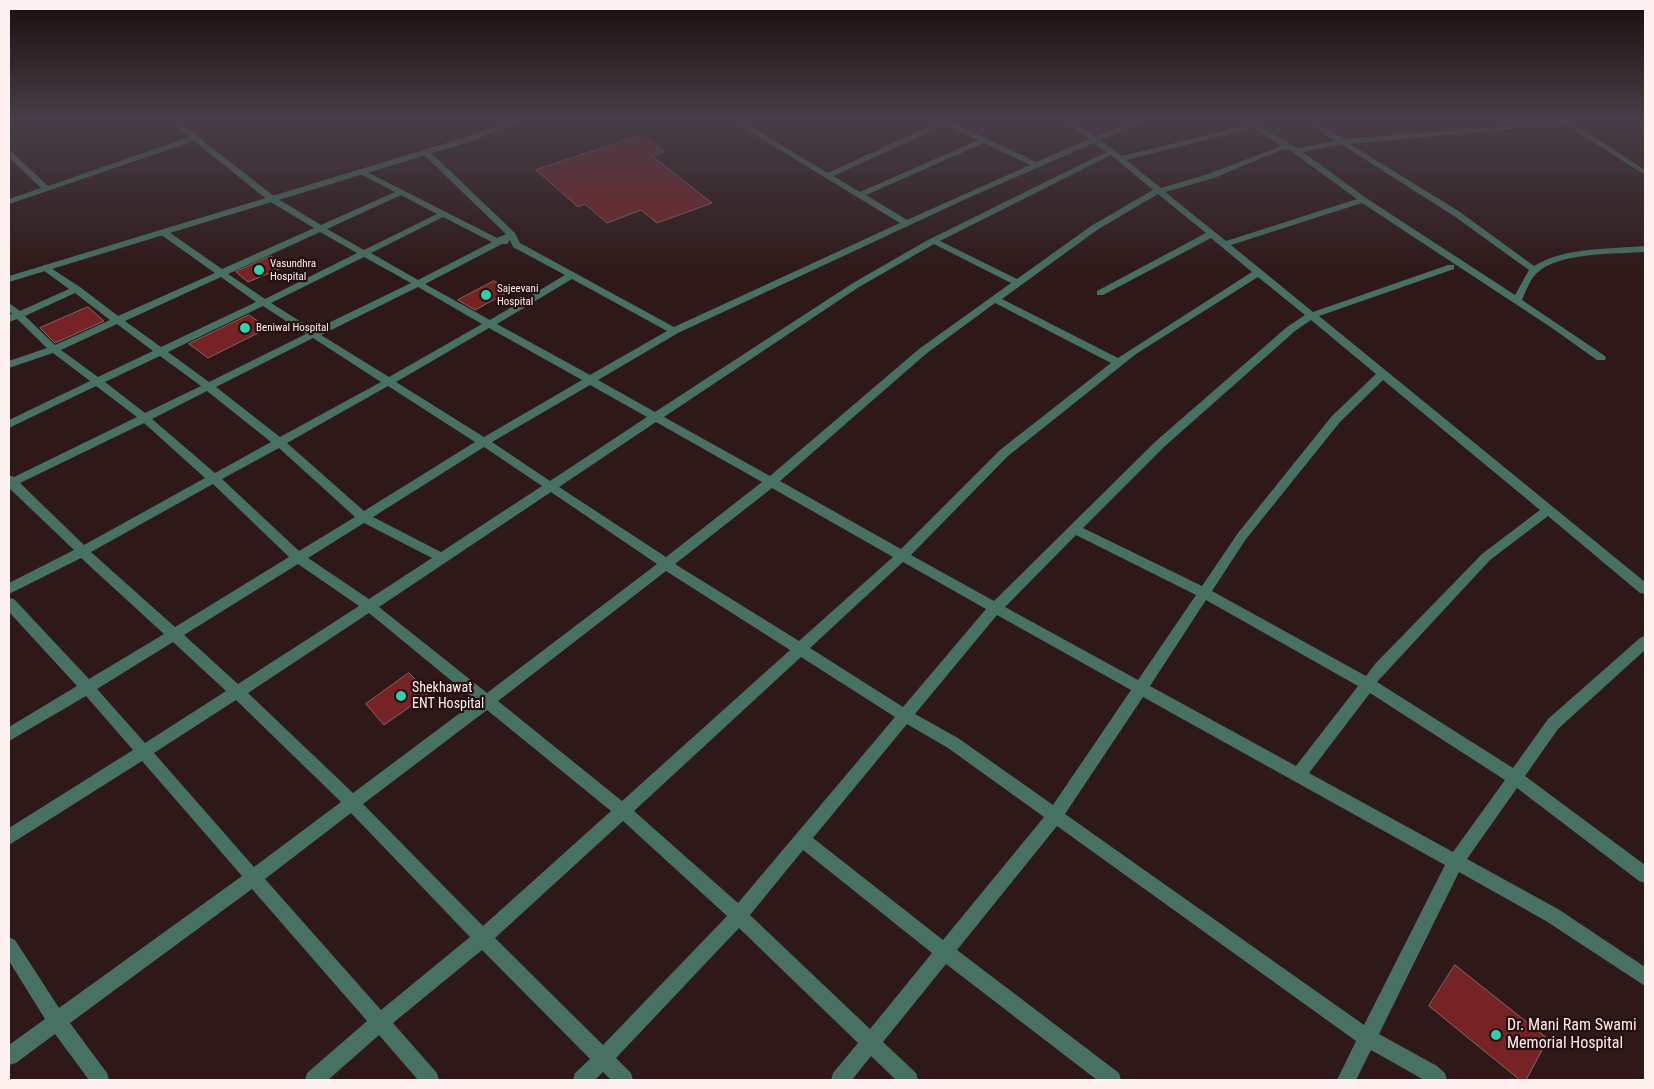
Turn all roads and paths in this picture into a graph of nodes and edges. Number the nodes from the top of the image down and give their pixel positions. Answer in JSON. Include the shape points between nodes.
{"nodes":[{"id":1,"x":28,"y":172,"type":"edge"},
{"id":2,"x":97,"y":172,"type":"edge"},
{"id":3,"x":237,"y":172,"type":"edge"},
{"id":4,"x":358,"y":172,"type":"edge"},
{"id":5,"x":363,"y":172,"type":"edge"},
{"id":6,"x":446,"y":172,"type":"edge"},
{"id":7,"x":824,"y":172,"type":"edge"},
{"id":8,"x":836,"y":172,"type":"edge"},
{"id":9,"x":912,"y":172,"type":"edge"},
{"id":10,"x":1021,"y":172,"type":"edge"},
{"id":11,"x":1081,"y":172,"type":"edge"},
{"id":12,"x":1134,"y":172,"type":"edge"},
{"id":13,"x":1221,"y":172,"type":"edge"},
{"id":14,"x":1324,"y":172,"type":"edge"},
{"id":15,"x":1389,"y":172,"type":"edge"},
{"id":16,"x":829,"y":175,"type":"junction"},
{"id":17,"x":47,"y":189,"type":"junction"},
{"id":18,"x":1158,"y":191,"type":"junction"},
{"id":19,"x":401,"y":192,"type":"junction"},
{"id":20,"x":860,"y":195,"type":"junction"},
{"id":21,"x":272,"y":199,"type":"junction"},
{"id":22,"x":1363,"y":200,"type":"junction"},
{"id":23,"x":9,"y":202,"type":"edge"},
{"id":24,"x":443,"y":214,"type":"junction"},
{"id":25,"x":906,"y":223,"type":"junction"},
{"id":26,"x":321,"y":229,"type":"junction"},
{"id":27,"x":163,"y":232,"type":"junction"},
{"id":28,"x":512,"y":234,"type":"junction"},
{"id":29,"x":1211,"y":234,"type":"junction"},
{"id":30,"x":500,"y":241,"type":"junction"},
{"id":31,"x":934,"y":241,"type":"junction"},
{"id":32,"x":516,"y":245,"type":"junction"},
{"id":33,"x":1223,"y":245,"type":"junction"},
{"id":34,"x":1645,"y":249,"type":"edge"},
{"id":35,"x":364,"y":253,"type":"junction"},
{"id":36,"x":1451,"y":267,"type":"dead end"},
{"id":37,"x":46,"y":268,"type":"junction"},
{"id":38,"x":1534,"y":270,"type":"junction"},
{"id":39,"x":1257,"y":273,"type":"junction"},
{"id":40,"x":222,"y":274,"type":"junction"},
{"id":41,"x":572,"y":275,"type":"junction"},
{"id":42,"x":9,"y":279,"type":"edge"},
{"id":43,"x":1019,"y":283,"type":"junction"},
{"id":44,"x":419,"y":284,"type":"junction"},
{"id":45,"x":77,"y":289,"type":"junction"},
{"id":46,"x":1100,"y":293,"type":"dead end"},
{"id":47,"x":996,"y":300,"type":"junction"},
{"id":48,"x":1517,"y":300,"type":"junction"},
{"id":49,"x":264,"y":302,"type":"junction"},
{"id":50,"x":12,"y":313,"type":"edge"},
{"id":51,"x":1310,"y":316,"type":"junction"},
{"id":52,"x":119,"y":320,"type":"junction"},
{"id":53,"x":490,"y":324,"type":"junction"},
{"id":54,"x":674,"y":331,"type":"junction"},
{"id":55,"x":313,"y":334,"type":"junction"},
{"id":56,"x":54,"y":349,"type":"junction"},
{"id":57,"x":159,"y":352,"type":"junction"},
{"id":58,"x":1601,"y":358,"type":"dead end"},
{"id":59,"x":1119,"y":363,"type":"junction"},
{"id":60,"x":9,"y":365,"type":"edge"},
{"id":61,"x":1382,"y":375,"type":"junction"},
{"id":62,"x":589,"y":379,"type":"junction"},
{"id":63,"x":388,"y":381,"type":"junction"},
{"id":64,"x":97,"y":382,"type":"junction"},
{"id":65,"x":210,"y":387,"type":"junction"},
{"id":66,"x":656,"y":417,"type":"junction"},
{"id":67,"x":146,"y":419,"type":"junction"},
{"id":68,"x":9,"y":424,"type":"edge"},
{"id":69,"x":279,"y":442,"type":"junction"},
{"id":70,"x":484,"y":442,"type":"junction"},
{"id":71,"x":213,"y":478,"type":"junction"},
{"id":72,"x":10,"y":482,"type":"edge"},
{"id":73,"x":771,"y":482,"type":"junction"},
{"id":74,"x":551,"y":487,"type":"junction"},
{"id":75,"x":1548,"y":511,"type":"junction"},
{"id":76,"x":363,"y":517,"type":"junction"},
{"id":77,"x":1075,"y":528,"type":"junction"},
{"id":78,"x":81,"y":552,"type":"junction"},
{"id":79,"x":902,"y":556,"type":"junction"},
{"id":80,"x":298,"y":558,"type":"junction"},
{"id":81,"x":442,"y":558,"type":"junction"},
{"id":82,"x":666,"y":564,"type":"junction"},
{"id":83,"x":9,"y":589,"type":"edge"},
{"id":84,"x":1645,"y":589,"type":"edge"},
{"id":85,"x":1204,"y":593,"type":"junction"},
{"id":86,"x":9,"y":603,"type":"edge"},
{"id":87,"x":369,"y":606,"type":"junction"},
{"id":88,"x":995,"y":608,"type":"junction"},
{"id":89,"x":174,"y":635,"type":"junction"},
{"id":90,"x":1645,"y":642,"type":"edge"},
{"id":91,"x":800,"y":649,"type":"junction"},
{"id":92,"x":1368,"y":684,"type":"junction"},
{"id":93,"x":87,"y":687,"type":"junction"},
{"id":94,"x":1141,"y":689,"type":"junction"},
{"id":95,"x":237,"y":692,"type":"junction"},
{"id":96,"x":488,"y":701,"type":"junction"},
{"id":97,"x":905,"y":716,"type":"junction"},
{"id":98,"x":9,"y":735,"type":"edge"},
{"id":99,"x":143,"y":752,"type":"junction"},
{"id":100,"x":1298,"y":776,"type":"junction"},
{"id":101,"x":1514,"y":778,"type":"junction"},
{"id":102,"x":352,"y":803,"type":"junction"},
{"id":103,"x":622,"y":810,"type":"junction"},
{"id":104,"x":1055,"y":816,"type":"junction"},
{"id":105,"x":9,"y":837,"type":"edge"},
{"id":106,"x":802,"y":839,"type":"junction"},
{"id":107,"x":1455,"y":863,"type":"junction"},
{"id":108,"x":1645,"y":875,"type":"edge"},
{"id":109,"x":253,"y":878,"type":"junction"},
{"id":110,"x":738,"y":915,"type":"junction"},
{"id":111,"x":483,"y":938,"type":"junction"},
{"id":112,"x":9,"y":946,"type":"edge"},
{"id":113,"x":945,"y":952,"type":"junction"},
{"id":114,"x":1645,"y":976,"type":"edge"},
{"id":115,"x":57,"y":1021,"type":"junction"},
{"id":116,"x":379,"y":1023,"type":"junction"},
{"id":117,"x":1367,"y":1038,"type":"junction"},
{"id":118,"x":871,"y":1043,"type":"junction"},
{"id":119,"x":9,"y":1056,"type":"edge"},
{"id":120,"x":604,"y":1058,"type":"junction"},
{"id":121,"x":100,"y":1080,"type":"edge"},
{"id":122,"x":314,"y":1080,"type":"edge"},
{"id":123,"x":430,"y":1080,"type":"edge"},
{"id":124,"x":582,"y":1080,"type":"edge"},
{"id":125,"x":624,"y":1080,"type":"edge"},
{"id":126,"x":840,"y":1080,"type":"edge"},
{"id":127,"x":909,"y":1080,"type":"edge"},
{"id":128,"x":1112,"y":1080,"type":"edge"},
{"id":129,"x":1346,"y":1080,"type":"edge"},
{"id":130,"x":1438,"y":1080,"type":"edge"}],
"edges":[{"from":1,"to":17,"type":"street"},
{"from":2,"to":17,"type":"street"},
{"from":3,"to":21,"type":"street"},
{"from":4,"to":21,"type":"street"},
{"from":5,"to":19,"type":"street"},
{"from":6,"to":28,"type":"street"},
{"from":7,"to":16,"type":"street"},
{"from":8,"to":16,"type":"street"},
{"from":9,"to":20,"type":"street"},
{"from":10,"to":25,"type":"street"},
{"from":11,"to":31,"type":"street"},
{"from":12,"to":18,"type":"street"},
{"from":13,"to":18,"type":"street"},
{"from":14,"to":22,"type":"street"},
{"from":15,"to":38,"type":"street","via":[[1456,214]]},
{"from":16,"to":20,"type":"street"},
{"from":17,"to":23,"type":"street"},
{"from":18,"to":29,"type":"street"},
{"from":18,"to":43,"type":"street","via":[[1094,228]]},
{"from":19,"to":24,"type":"street"},
{"from":19,"to":26,"type":"street"},
{"from":20,"to":25,"type":"street"},
{"from":21,"to":26,"type":"street"},
{"from":21,"to":27,"type":"street"},
{"from":22,"to":33,"type":"street"},
{"from":22,"to":48,"type":"street"},
{"from":24,"to":30,"type":"street"},
{"from":24,"to":35,"type":"street"},
{"from":25,"to":54,"type":"street"},
{"from":26,"to":35,"type":"street"},
{"from":26,"to":40,"type":"street"},
{"from":27,"to":37,"type":"street"},
{"from":27,"to":40,"type":"street"},
{"from":28,"to":30,"type":"street"},
{"from":28,"to":32,"type":"street"},
{"from":29,"to":33,"type":"street"},
{"from":29,"to":46,"type":"street"},
{"from":30,"to":32,"type":"street"},
{"from":30,"to":44,"type":"street"},
{"from":31,"to":43,"type":"street"},
{"from":31,"to":66,"type":"street","via":[[856,285]]},
{"from":32,"to":41,"type":"street"},
{"from":33,"to":39,"type":"street"},
{"from":34,"to":38,"type":"street","via":[[1559,257]]},
{"from":35,"to":44,"type":"street"},
{"from":35,"to":49,"type":"street"},
{"from":36,"to":51,"type":"street"},
{"from":37,"to":42,"type":"street"},
{"from":37,"to":45,"type":"street"},
{"from":38,"to":48,"type":"street"},
{"from":39,"to":51,"type":"street"},
{"from":39,"to":59,"type":"street"},
{"from":40,"to":49,"type":"street"},
{"from":40,"to":52,"type":"street"},
{"from":41,"to":53,"type":"street"},
{"from":41,"to":54,"type":"street"},
{"from":43,"to":47,"type":"street"},
{"from":44,"to":53,"type":"street"},
{"from":44,"to":55,"type":"street"},
{"from":45,"to":50,"type":"street"},
{"from":45,"to":52,"type":"street"},
{"from":47,"to":59,"type":"street"},
{"from":47,"to":73,"type":"street","via":[[923,351]]},
{"from":48,"to":58,"type":"street"},
{"from":49,"to":55,"type":"street"},
{"from":49,"to":57,"type":"street"},
{"from":50,"to":56,"type":"street"},
{"from":51,"to":61,"type":"street"},
{"from":51,"to":77,"type":"street","via":[[1290,329],[1160,444]]},
{"from":52,"to":56,"type":"street"},
{"from":52,"to":57,"type":"street"},
{"from":53,"to":62,"type":"street"},
{"from":53,"to":63,"type":"street"},
{"from":54,"to":62,"type":"street"},
{"from":55,"to":63,"type":"street"},
{"from":55,"to":65,"type":"street"},
{"from":56,"to":60,"type":"street"},
{"from":56,"to":64,"type":"street"},
{"from":57,"to":64,"type":"street"},
{"from":57,"to":65,"type":"street"},
{"from":59,"to":79,"type":"street","via":[[1004,453]]},
{"from":61,"to":75,"type":"street"},
{"from":61,"to":85,"type":"street","via":[[1336,419],[1242,536]]},
{"from":62,"to":66,"type":"street"},
{"from":62,"to":70,"type":"street"},
{"from":63,"to":69,"type":"street"},
{"from":63,"to":70,"type":"street"},
{"from":64,"to":67,"type":"street"},
{"from":64,"to":68,"type":"street"},
{"from":65,"to":67,"type":"street"},
{"from":65,"to":69,"type":"street"},
{"from":66,"to":73,"type":"street"},
{"from":66,"to":74,"type":"street"},
{"from":67,"to":71,"type":"street"},
{"from":67,"to":72,"type":"street"},
{"from":69,"to":71,"type":"street"},
{"from":69,"to":76,"type":"street"},
{"from":70,"to":74,"type":"street"},
{"from":70,"to":76,"type":"street"},
{"from":71,"to":78,"type":"street"},
{"from":71,"to":80,"type":"street"},
{"from":72,"to":78,"type":"street"},
{"from":73,"to":79,"type":"street"},
{"from":73,"to":82,"type":"street"},
{"from":74,"to":81,"type":"street"},
{"from":74,"to":82,"type":"street"},
{"from":75,"to":84,"type":"street"},
{"from":75,"to":92,"type":"street","via":[[1486,557]]},
{"from":76,"to":80,"type":"street"},
{"from":76,"to":81,"type":"street"},
{"from":77,"to":85,"type":"street"},
{"from":77,"to":88,"type":"street"},
{"from":78,"to":83,"type":"street"},
{"from":78,"to":89,"type":"street"},
{"from":79,"to":88,"type":"street"},
{"from":79,"to":91,"type":"street"},
{"from":80,"to":87,"type":"street"},
{"from":80,"to":89,"type":"street"},
{"from":81,"to":87,"type":"street"},
{"from":82,"to":91,"type":"street"},
{"from":82,"to":96,"type":"street"},
{"from":85,"to":92,"type":"street"},
{"from":85,"to":94,"type":"street"},
{"from":86,"to":93,"type":"street"},
{"from":87,"to":95,"type":"street"},
{"from":87,"to":96,"type":"street"},
{"from":88,"to":94,"type":"street"},
{"from":88,"to":97,"type":"street"},
{"from":89,"to":93,"type":"street"},
{"from":89,"to":95,"type":"street"},
{"from":90,"to":101,"type":"street","via":[[1553,724]]},
{"from":91,"to":97,"type":"street"},
{"from":91,"to":103,"type":"street"},
{"from":92,"to":100,"type":"street"},
{"from":92,"to":101,"type":"street"},
{"from":93,"to":98,"type":"street"},
{"from":93,"to":99,"type":"street"},
{"from":94,"to":100,"type":"street"},
{"from":94,"to":104,"type":"street"},
{"from":95,"to":99,"type":"street"},
{"from":95,"to":102,"type":"street"},
{"from":96,"to":102,"type":"street"},
{"from":96,"to":103,"type":"street"},
{"from":97,"to":104,"type":"street","via":[[953,744]]},
{"from":97,"to":106,"type":"street"},
{"from":99,"to":105,"type":"street"},
{"from":99,"to":109,"type":"street"},
{"from":100,"to":107,"type":"street"},
{"from":101,"to":107,"type":"street"},
{"from":101,"to":108,"type":"street"},
{"from":102,"to":109,"type":"street"},
{"from":102,"to":111,"type":"street"},
{"from":103,"to":110,"type":"street"},
{"from":103,"to":111,"type":"street"},
{"from":104,"to":113,"type":"street"},
{"from":104,"to":117,"type":"street"},
{"from":106,"to":110,"type":"street"},
{"from":106,"to":113,"type":"street"},
{"from":107,"to":114,"type":"street","via":[[1552,915]]},
{"from":107,"to":117,"type":"street"},
{"from":109,"to":115,"type":"street"},
{"from":109,"to":116,"type":"street"},
{"from":110,"to":118,"type":"street"},
{"from":110,"to":120,"type":"street"},
{"from":111,"to":116,"type":"street"},
{"from":111,"to":120,"type":"street"},
{"from":112,"to":115,"type":"street"},
{"from":113,"to":118,"type":"street"},
{"from":113,"to":128,"type":"street"},
{"from":115,"to":119,"type":"street"},
{"from":115,"to":121,"type":"street"},
{"from":116,"to":122,"type":"street"},
{"from":116,"to":123,"type":"street"},
{"from":117,"to":129,"type":"street"},
{"from":117,"to":130,"type":"street"},
{"from":118,"to":126,"type":"street"},
{"from":118,"to":127,"type":"street"},
{"from":120,"to":124,"type":"street"},
{"from":120,"to":125,"type":"street"}]}
